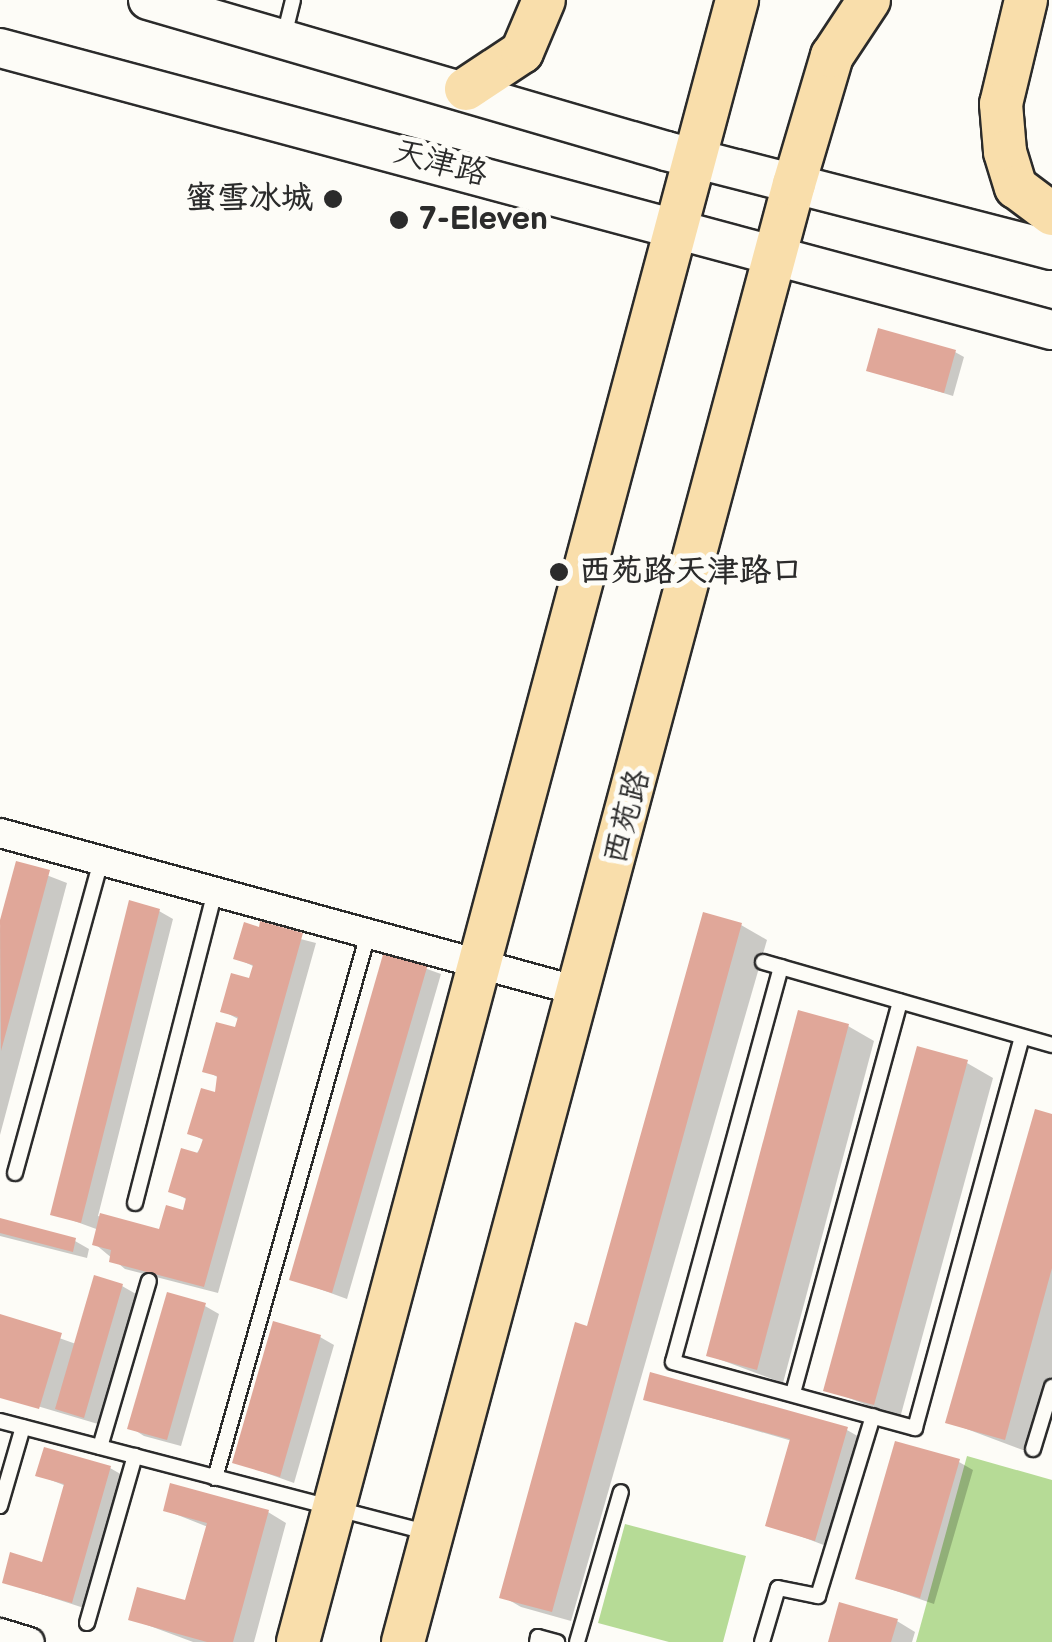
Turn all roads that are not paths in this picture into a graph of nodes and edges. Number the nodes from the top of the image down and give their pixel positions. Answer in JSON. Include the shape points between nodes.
{"nodes":[{"id":1,"x":148,"y":0,"type":"edge"},
{"id":2,"x":544,"y":0,"type":"edge"},
{"id":3,"x":737,"y":0,"type":"edge"},
{"id":4,"x":868,"y":0,"type":"edge"},
{"id":5,"x":1026,"y":0,"type":"edge"},
{"id":6,"x":288,"y":18,"type":"edge"},
{"id":7,"x":0,"y":48,"type":"edge"},
{"id":8,"x":466,"y":89,"type":"junction"},
{"id":9,"x":696,"y":157,"type":"junction"},
{"id":10,"x":794,"y":184,"type":"junction"},
{"id":11,"x":1052,"y":214,"type":"edge"},
{"id":12,"x":676,"y":227,"type":"junction"},
{"id":13,"x":1052,"y":250,"type":"edge"},
{"id":14,"x":776,"y":255,"type":"junction"},
{"id":15,"x":1052,"y":330,"type":"edge"},
{"id":16,"x":0,"y":833,"type":"edge"},
{"id":17,"x":102,"y":861,"type":"junction"},
{"id":18,"x":215,"y":892,"type":"junction"},
{"id":19,"x":368,"y":934,"type":"junction"},
{"id":20,"x":763,"y":962,"type":"dead end"},
{"id":21,"x":479,"y":965,"type":"junction"},
{"id":22,"x":781,"y":966,"type":"junction"},
{"id":23,"x":582,"y":992,"type":"junction"},
{"id":24,"x":900,"y":1001,"type":"junction"},
{"id":25,"x":1022,"y":1036,"type":"junction"},
{"id":26,"x":1052,"y":1046,"type":"edge"},
{"id":27,"x":15,"y":1173,"type":"dead end"},
{"id":28,"x":135,"y":1203,"type":"dead end"},
{"id":29,"x":149,"y":1281,"type":"dead end"},
{"id":30,"x":1052,"y":1387,"type":"edge"},
{"id":31,"x":794,"y":1394,"type":"junction"},
{"id":32,"x":873,"y":1416,"type":"junction"},
{"id":33,"x":0,"y":1421,"type":"edge"},
{"id":34,"x":24,"y":1427,"type":"junction"},
{"id":35,"x":100,"y":1448,"type":"junction"},
{"id":36,"x":1033,"y":1449,"type":"dead end"},
{"id":37,"x":135,"y":1456,"type":"junction"},
{"id":38,"x":215,"y":1478,"type":"junction"},
{"id":39,"x":621,"y":1492,"type":"dead end"},
{"id":40,"x":0,"y":1506,"type":"edge"},
{"id":41,"x":334,"y":1508,"type":"junction"},
{"id":42,"x":432,"y":1533,"type":"junction"},
{"id":43,"x":87,"y":1623,"type":"dead end"},
{"id":44,"x":0,"y":1634,"type":"edge"},
{"id":45,"x":30,"y":1642,"type":"edge"},
{"id":46,"x":298,"y":1642,"type":"edge"},
{"id":47,"x":403,"y":1642,"type":"edge"},
{"id":48,"x":537,"y":1642,"type":"edge"},
{"id":49,"x":557,"y":1642,"type":"edge"},
{"id":50,"x":576,"y":1642,"type":"edge"},
{"id":51,"x":762,"y":1642,"type":"edge"}],
"edges":[{"from":1,"to":6,"type":"main road"},
{"from":2,"to":8,"type":"main road","via":[[522,52]]},
{"from":3,"to":9,"type":"main road"},
{"from":4,"to":10,"type":"main road","name":"西苑路","via":[[832,56]]},
{"from":5,"to":11,"type":"main road","via":[[1000,104],[1005,152],[1016,187]]},
{"from":6,"to":8,"type":"main road"},
{"from":7,"to":12,"type":"main road","name":"天津路"},
{"from":8,"to":9,"type":"main road"},
{"from":9,"to":10,"type":"main road"},
{"from":9,"to":12,"type":"main road"},
{"from":10,"to":13,"type":"main road"},
{"from":10,"to":14,"type":"main road","name":"西苑路"},
{"from":12,"to":14,"type":"main road","name":"天津路"},
{"from":12,"to":21,"type":"main road"},
{"from":14,"to":15,"type":"main road","name":"天津路"},
{"from":14,"to":23,"type":"main road","name":"西苑路"},
{"from":16,"to":17,"type":"street"},
{"from":17,"to":18,"type":"street"},
{"from":17,"to":27,"type":"lane"},
{"from":18,"to":19,"type":"street"},
{"from":18,"to":28,"type":"lane"},
{"from":19,"to":21,"type":"street"},
{"from":19,"to":38,"type":"lane"},
{"from":20,"to":22,"type":"lane"},
{"from":21,"to":23,"type":"street"},
{"from":21,"to":41,"type":"main road"},
{"from":22,"to":24,"type":"lane"},
{"from":22,"to":31,"type":"lane","via":[[673,1362]]},
{"from":23,"to":42,"type":"main road","name":"西苑路"},
{"from":24,"to":25,"type":"lane"},
{"from":24,"to":31,"type":"lane"},
{"from":25,"to":26,"type":"lane"},
{"from":25,"to":32,"type":"lane","via":[[915,1428]]},
{"from":29,"to":35,"type":"lane"},
{"from":30,"to":36,"type":"lane"},
{"from":31,"to":32,"type":"lane"},
{"from":32,"to":51,"type":"lane","via":[[818,1596],[778,1588]]},
{"from":33,"to":34,"type":"lane"},
{"from":34,"to":35,"type":"lane"},
{"from":34,"to":40,"type":"lane"},
{"from":35,"to":37,"type":"lane"},
{"from":37,"to":38,"type":"lane"},
{"from":37,"to":43,"type":"lane"},
{"from":38,"to":41,"type":"lane"},
{"from":39,"to":50,"type":"lane"},
{"from":41,"to":42,"type":"lane"},
{"from":41,"to":46,"type":"main road"},
{"from":42,"to":47,"type":"main road","name":"西苑路"},
{"from":44,"to":45,"type":"street"},
{"from":48,"to":49,"type":"lane"}]}
